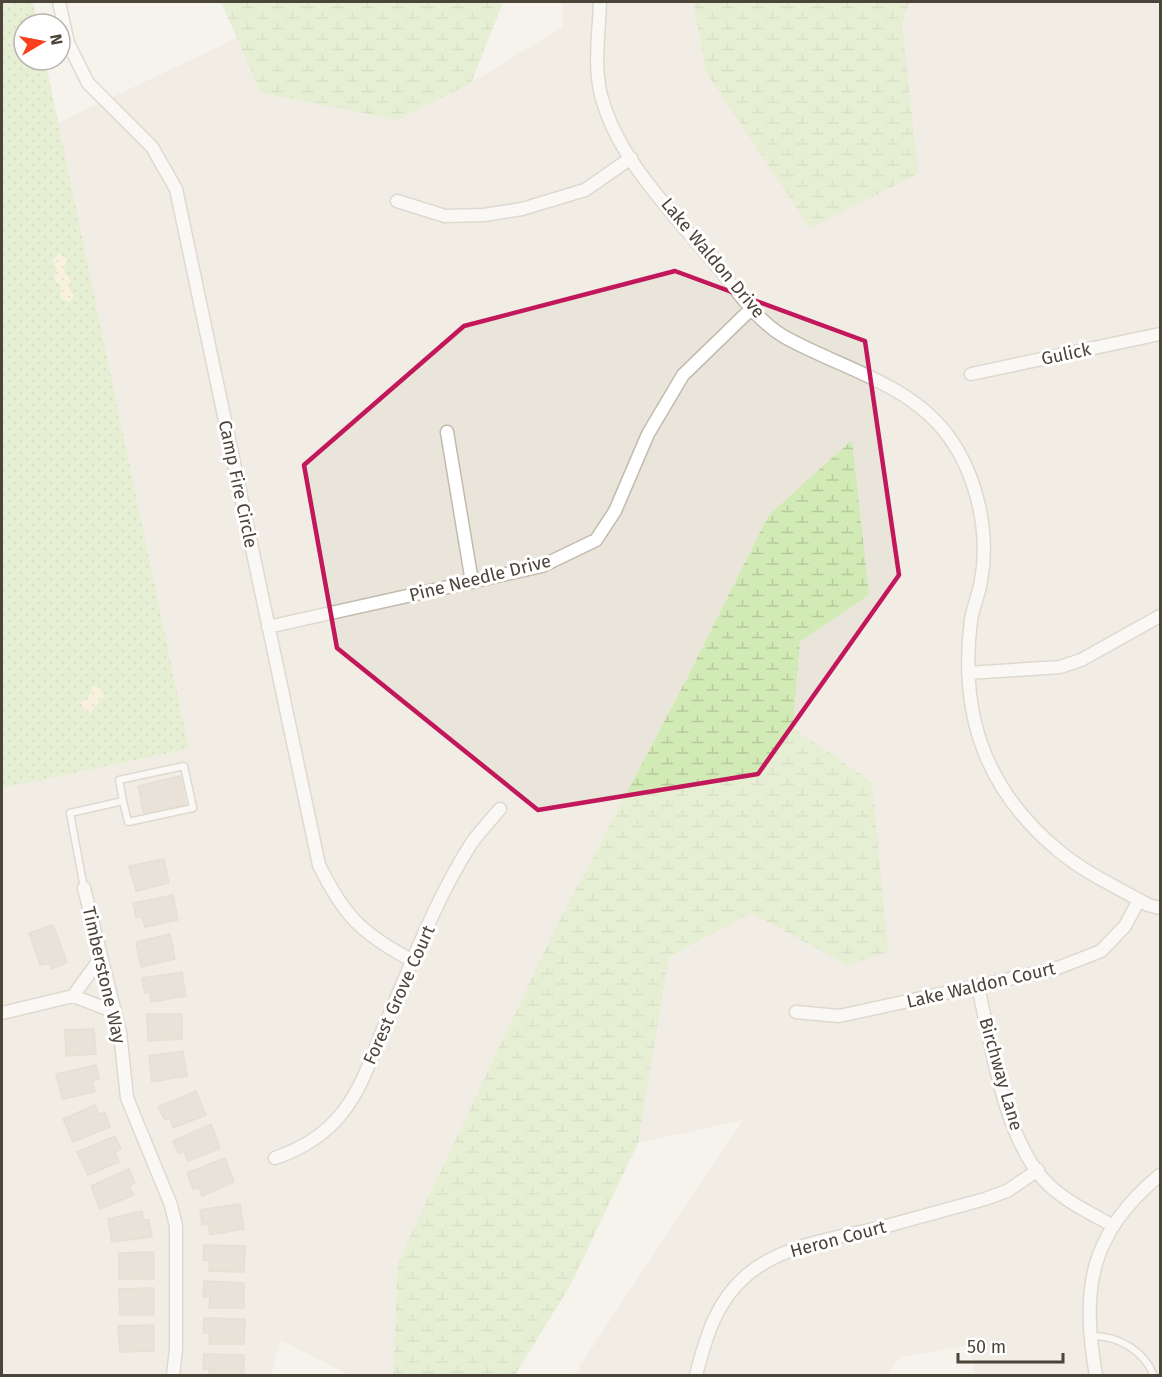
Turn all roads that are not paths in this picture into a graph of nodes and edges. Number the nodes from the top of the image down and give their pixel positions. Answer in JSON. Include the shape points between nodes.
{"nodes":[{"id":1,"x":59,"y":2,"type":"edge"},
{"id":2,"x":600,"y":2,"type":"edge"},
{"id":3,"x":631,"y":158,"type":"junction"},
{"id":4,"x":397,"y":201,"type":"dead end"},
{"id":5,"x":752,"y":308,"type":"junction"},
{"id":6,"x":1161,"y":334,"type":"edge"},
{"id":7,"x":971,"y":374,"type":"dead end"},
{"id":8,"x":447,"y":432,"type":"dead end"},
{"id":9,"x":472,"y":582,"type":"junction"},
{"id":10,"x":1161,"y":616,"type":"edge"},
{"id":11,"x":268,"y":627,"type":"junction"},
{"id":12,"x":968,"y":673,"type":"junction"},
{"id":13,"x":123,"y":801,"type":"junction"},
{"id":14,"x":500,"y":809,"type":"dead end"},
{"id":15,"x":84,"y":888,"type":"joint"},
{"id":16,"x":1139,"y":900,"type":"junction"},
{"id":17,"x":1161,"y":908,"type":"edge"},
{"id":18,"x":100,"y":958,"type":"junction"},
{"id":19,"x":413,"y":961,"type":"junction"},
{"id":20,"x":978,"y":987,"type":"junction"},
{"id":21,"x":73,"y":996,"type":"junction"},
{"id":22,"x":2,"y":1012,"type":"edge"},
{"id":23,"x":115,"y":1012,"type":"junction"},
{"id":24,"x":796,"y":1012,"type":"dead end"},
{"id":25,"x":275,"y":1158,"type":"dead end"},
{"id":26,"x":1038,"y":1170,"type":"junction"},
{"id":27,"x":1161,"y":1175,"type":"edge"},
{"id":28,"x":1113,"y":1226,"type":"junction"},
{"id":29,"x":1090,"y":1336,"type":"junction"},
{"id":30,"x":696,"y":1374,"type":"edge"},
{"id":31,"x":172,"y":1376,"type":"edge"},
{"id":32,"x":1096,"y":1376,"type":"edge"},
{"id":33,"x":1154,"y":1376,"type":"edge"}],
"edges":[{"from":1,"to":11,"type":"street","name":"Camp Fire Circle","via":[[68,43],[88,83],[152,147],[176,189]]},
{"from":2,"to":3,"type":"street","name":"Lake Waldon Drive","via":[[597,50],[601,97]]},
{"from":3,"to":4,"type":"street","via":[[585,190],[522,209],[445,216]]},
{"from":3,"to":5,"type":"street","name":"Lake Waldon Drive"},
{"from":5,"to":9,"type":"street","name":"Pine Needle Drive","via":[[683,375],[648,434],[615,511],[596,540],[542,566]]},
{"from":5,"to":12,"type":"street","name":"Lake Waldon Drive","via":[[779,334],[879,381],[917,404],[948,436],[971,482],[983,526],[982,579],[972,618]]},
{"from":6,"to":7,"type":"street","name":"Gulick"},
{"from":8,"to":9,"type":"street"},
{"from":9,"to":11,"type":"street","name":"Pine Needle Drive"},
{"from":10,"to":12,"type":"street","via":[[1082,660],[1060,667]]},
{"from":11,"to":19,"type":"street","name":"Camp Fire Circle","via":[[319,865],[336,901],[363,930]]},
{"from":12,"to":16,"type":"street","name":"Lake Waldon Drive","via":[[975,727],[1001,787],[1023,816],[1060,852]]},
{"from":13,"to":13,"type":"lane","via":[[128,822],[193,808],[184,766],[119,780]]},
{"from":13,"to":15,"type":"lane","via":[[70,813]]},
{"from":14,"to":19,"type":"street","name":"Forest Grove Court","via":[[472,843]]},
{"from":15,"to":18,"type":"street","name":"Timberstone Way"},
{"from":16,"to":17,"type":"street","name":"Lake Waldon Drive"},
{"from":16,"to":20,"type":"street","name":"Lake Waldon Court","via":[[1125,926],[1101,951],[1055,969]]},
{"from":18,"to":21,"type":"street"},
{"from":18,"to":23,"type":"street","name":"Timberstone Way"},
{"from":19,"to":25,"type":"street","name":"Forest Grove Court","via":[[343,1112],[318,1136]]},
{"from":20,"to":24,"type":"street","name":"Lake Waldon Court","via":[[839,1016]]},
{"from":20,"to":26,"type":"street","name":"Birchway Lane","via":[[1009,1114]]},
{"from":21,"to":22,"type":"street"},
{"from":21,"to":23,"type":"street"},
{"from":23,"to":31,"type":"street","name":"Timberstone Way","via":[[127,1098],[171,1205],[176,1227],[176,1349]]},
{"from":26,"to":28,"type":"street","name":"Birchway Lane","via":[[1045,1181],[1066,1197]]},
{"from":26,"to":30,"type":"street","name":"Heron Court","via":[[1007,1191],[985,1199],[794,1249],[761,1264],[726,1297],[708,1328]]},
{"from":27,"to":28,"type":"street","via":[[1142,1190]]},
{"from":28,"to":29,"type":"street","via":[[1095,1269],[1088,1322]]},
{"from":29,"to":32,"type":"street"},
{"from":29,"to":33,"type":"lane","via":[[1104,1336],[1131,1346],[1151,1367]]}]}
